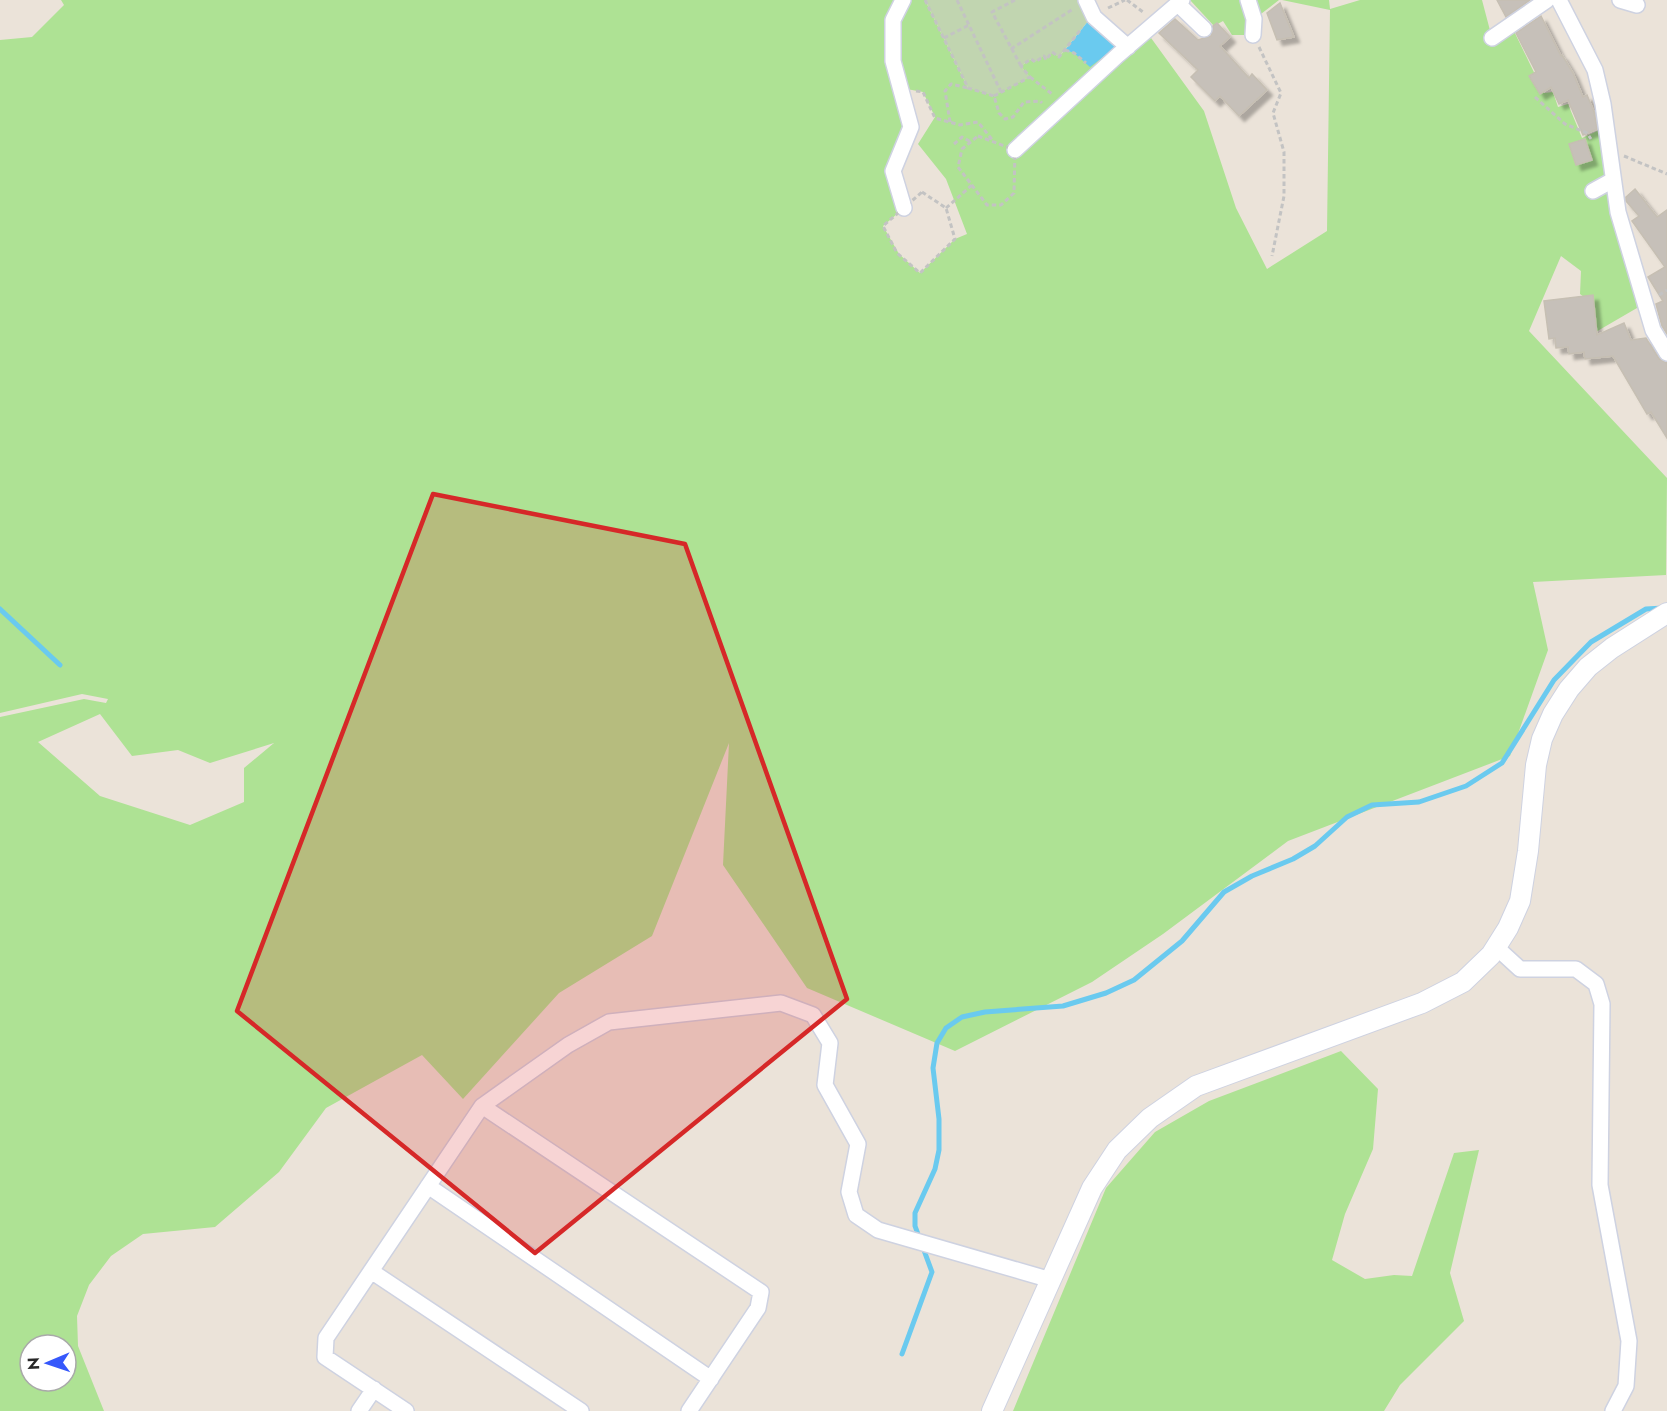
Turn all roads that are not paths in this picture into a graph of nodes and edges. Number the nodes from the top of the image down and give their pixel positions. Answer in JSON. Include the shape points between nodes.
{"nodes":[{"id":1,"x":903,"y":0,"type":"edge"},
{"id":2,"x":1248,"y":0,"type":"edge"},
{"id":3,"x":1547,"y":0,"type":"edge"},
{"id":4,"x":1559,"y":0,"type":"edge"},
{"id":5,"x":1620,"y":0,"type":"edge"},
{"id":6,"x":1180,"y":2,"type":"edge"},
{"id":7,"x":1088,"y":5,"type":"edge"},
{"id":8,"x":1637,"y":5,"type":"dead end"},
{"id":9,"x":1204,"y":29,"type":"dead end"},
{"id":10,"x":1253,"y":35,"type":"road end"},
{"id":11,"x":1492,"y":38,"type":"dead end"},
{"id":12,"x":1128,"y":46,"type":"junction"},
{"id":13,"x":1015,"y":150,"type":"road end"},
{"id":14,"x":1613,"y":180,"type":"junction"},
{"id":15,"x":1593,"y":191,"type":"dead end"},
{"id":16,"x":904,"y":208,"type":"road end"},
{"id":17,"x":1667,"y":353,"type":"edge"},
{"id":18,"x":1667,"y":614,"type":"edge"},
{"id":19,"x":1496,"y":947,"type":"junction"},
{"id":20,"x":482,"y":1107,"type":"junction"},
{"id":21,"x":428,"y":1186,"type":"junction"},
{"id":22,"x":370,"y":1271,"type":"junction"},
{"id":23,"x":1051,"y":1280,"type":"junction"},
{"id":24,"x":711,"y":1379,"type":"junction"},
{"id":25,"x":374,"y":1389,"type":"junction"},
{"id":26,"x":359,"y":1411,"type":"edge"},
{"id":27,"x":406,"y":1411,"type":"edge"},
{"id":28,"x":581,"y":1411,"type":"edge"},
{"id":29,"x":689,"y":1411,"type":"edge"},
{"id":30,"x":992,"y":1411,"type":"edge"},
{"id":31,"x":1613,"y":1411,"type":"edge"}],
"edges":[{"from":1,"to":16,"type":"street","via":[[893,20],[892,61],[911,127],[893,171]]},
{"from":2,"to":10,"type":"street","via":[[1254,19]]},
{"from":3,"to":11,"type":"street"},
{"from":4,"to":14,"type":"street","via":[[1595,70]]},
{"from":5,"to":8,"type":"street"},
{"from":6,"to":9,"type":"street"},
{"from":6,"to":12,"type":"street"},
{"from":7,"to":12,"type":"street"},
{"from":12,"to":13,"type":"street"},
{"from":14,"to":15,"type":"street"},
{"from":14,"to":17,"type":"street","via":[[1618,212],[1653,330]]},
{"from":18,"to":19,"type":"street","via":[[1588,667],[1553,714],[1536,765],[1520,901]]},
{"from":19,"to":23,"type":"street","via":[[1463,982],[1422,1003],[1196,1086],[1150,1118],[1117,1150],[1092,1188]]},
{"from":19,"to":31,"type":"street","via":[[1520,969],[1576,969],[1596,984],[1602,1004],[1600,1185],[1629,1341],[1626,1386]]},
{"from":20,"to":21,"type":"street"},
{"from":20,"to":23,"type":"street","via":[[568,1045],[609,1022],[781,1003],[813,1015],[830,1044],[825,1085],[858,1144],[849,1192],[856,1215],[878,1230]]},
{"from":20,"to":24,"type":"street","via":[[761,1292],[758,1308]]},
{"from":21,"to":22,"type":"street"},
{"from":21,"to":24,"type":"street"},
{"from":22,"to":25,"type":"street","via":[[326,1338],[325,1357]]},
{"from":22,"to":28,"type":"street"},
{"from":23,"to":30,"type":"street"},
{"from":24,"to":29,"type":"street"},
{"from":25,"to":26,"type":"street"},
{"from":25,"to":27,"type":"street"}]}
